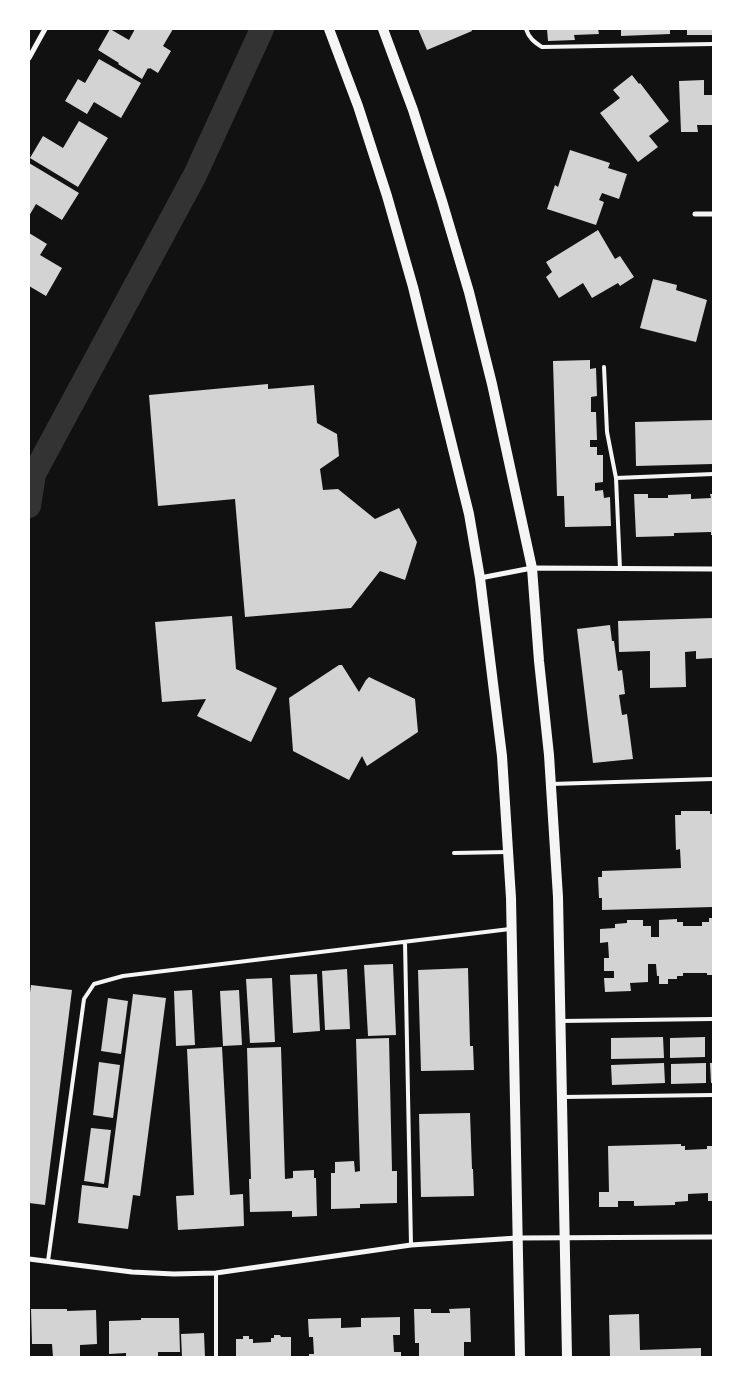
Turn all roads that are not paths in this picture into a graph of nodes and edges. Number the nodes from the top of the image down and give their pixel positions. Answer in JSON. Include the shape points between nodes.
{"nodes":[{"id":1,"x":45,"y":29,"type":"edge"},
{"id":2,"x":329,"y":29,"type":"edge"},
{"id":3,"x":383,"y":29,"type":"edge"},
{"id":4,"x":526,"y":29,"type":"edge"},
{"id":5,"x":713,"y":44,"type":"edge"},
{"id":6,"x":29,"y":58,"type":"edge"},
{"id":7,"x":695,"y":214,"type":"dead end"},
{"id":8,"x":713,"y":214,"type":"edge"},
{"id":9,"x":604,"y":367,"type":"dead end"},
{"id":10,"x":713,"y":474,"type":"edge"},
{"id":11,"x":616,"y":478,"type":"junction"},
{"id":12,"x":532,"y":568,"type":"junction"},
{"id":13,"x":620,"y":569,"type":"junction"},
{"id":14,"x":713,"y":569,"type":"edge"},
{"id":15,"x":480,"y":578,"type":"junction"},
{"id":16,"x":713,"y":779,"type":"edge"},
{"id":17,"x":551,"y":784,"type":"junction"},
{"id":18,"x":508,"y":852,"type":"junction"},
{"id":19,"x":454,"y":853,"type":"dead end"},
{"id":20,"x":511,"y":929,"type":"junction"},
{"id":21,"x":405,"y":942,"type":"junction"},
{"id":22,"x":713,"y":1019,"type":"edge"},
{"id":23,"x":561,"y":1021,"type":"junction"},
{"id":24,"x":713,"y":1095,"type":"edge"},
{"id":25,"x":562,"y":1097,"type":"junction"},
{"id":26,"x":565,"y":1237,"type":"junction"},
{"id":27,"x":713,"y":1237,"type":"edge"},
{"id":28,"x":517,"y":1238,"type":"junction"},
{"id":29,"x":410,"y":1245,"type":"junction"},
{"id":30,"x":29,"y":1259,"type":"edge"},
{"id":31,"x":48,"y":1261,"type":"junction"},
{"id":32,"x":216,"y":1273,"type":"junction"},
{"id":33,"x":216,"y":1357,"type":"edge"},
{"id":34,"x":520,"y":1357,"type":"edge"},
{"id":35,"x":567,"y":1357,"type":"edge"}],
"edges":[{"from":1,"to":6,"type":"street"},
{"from":2,"to":15,"type":"main road","via":[[358,106],[413,287],[469,514]]},
{"from":3,"to":12,"type":"main road","via":[[413,110],[469,292]]},
{"from":4,"to":5,"type":"lane","via":[[532,41],[542,47]]},
{"from":7,"to":8,"type":"street"},
{"from":9,"to":11,"type":"lane","via":[[607,432]]},
{"from":10,"to":11,"type":"lane"},
{"from":11,"to":13,"type":"lane"},
{"from":12,"to":13,"type":"street"},
{"from":12,"to":15,"type":"street"},
{"from":12,"to":17,"type":"main road"},
{"from":13,"to":14,"type":"street"},
{"from":15,"to":18,"type":"main road","via":[[502,756]]},
{"from":16,"to":17,"type":"lane"},
{"from":17,"to":23,"type":"main road"},
{"from":18,"to":19,"type":"lane"},
{"from":18,"to":20,"type":"main road"},
{"from":20,"to":21,"type":"lane"},
{"from":20,"to":28,"type":"main road"},
{"from":21,"to":29,"type":"lane"},
{"from":21,"to":31,"type":"lane","via":[[122,976],[94,984],[84,999]]},
{"from":22,"to":23,"type":"lane"},
{"from":23,"to":25,"type":"main road"},
{"from":24,"to":25,"type":"lane"},
{"from":25,"to":26,"type":"main road"},
{"from":26,"to":27,"type":"street"},
{"from":26,"to":28,"type":"street"},
{"from":26,"to":35,"type":"main road"},
{"from":28,"to":29,"type":"street"},
{"from":28,"to":34,"type":"main road"},
{"from":29,"to":32,"type":"street"},
{"from":30,"to":31,"type":"street"},
{"from":31,"to":32,"type":"street","via":[[132,1272]]},
{"from":32,"to":33,"type":"lane"}]}
